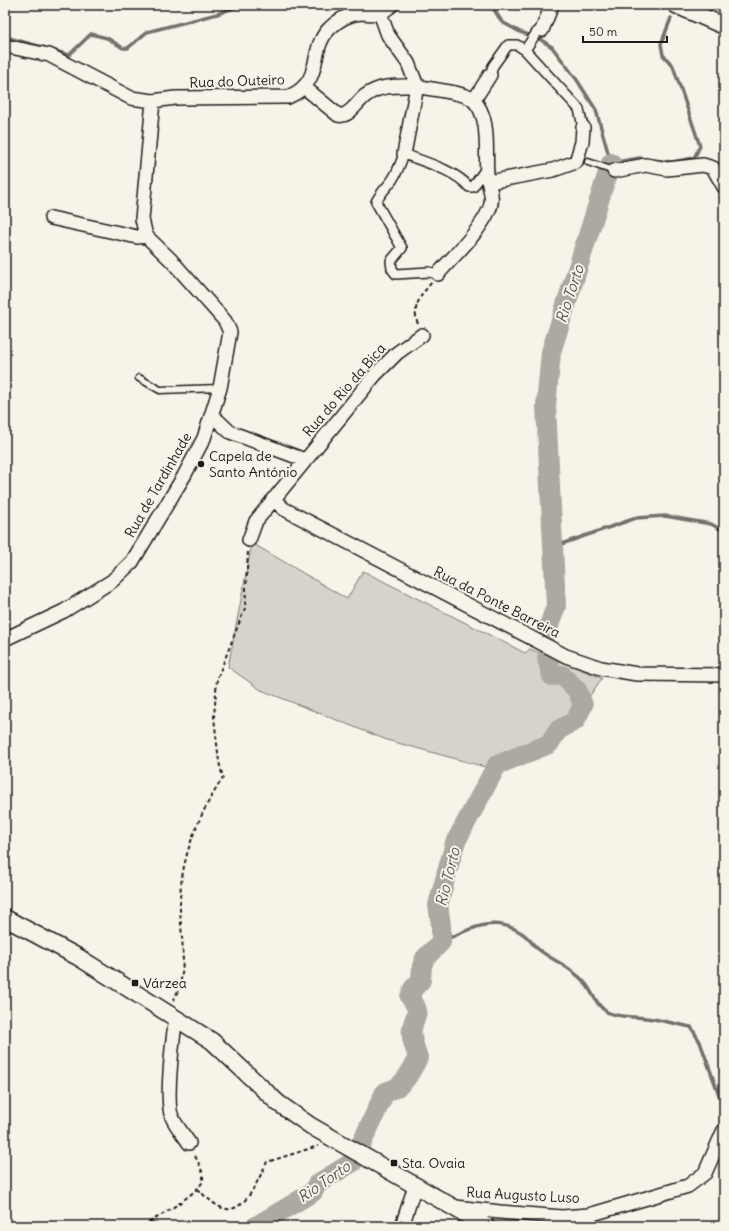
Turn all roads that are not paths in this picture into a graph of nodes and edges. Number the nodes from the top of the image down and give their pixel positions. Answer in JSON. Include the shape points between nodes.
{"nodes":[{"id":1,"x":392,"y":5,"type":"edge"},
{"id":2,"x":552,"y":5,"type":"edge"},
{"id":3,"x":676,"y":5,"type":"edge"},
{"id":4,"x":380,"y":13,"type":"junction"},
{"id":5,"x":724,"y":26,"type":"edge"},
{"id":6,"x":537,"y":34,"type":"joint"},
{"id":7,"x":5,"y":46,"type":"edge"},
{"id":8,"x":525,"y":50,"type":"junction"},
{"id":9,"x":490,"y":75,"type":"joint"},
{"id":10,"x":417,"y":86,"type":"junction"},
{"id":11,"x":304,"y":87,"type":"junction"},
{"id":12,"x":474,"y":100,"type":"junction"},
{"id":13,"x":153,"y":101,"type":"junction"},
{"id":14,"x":583,"y":127,"type":"joint"},
{"id":15,"x":404,"y":154,"type":"junction"},
{"id":16,"x":588,"y":162,"type":"dead end"},
{"id":17,"x":487,"y":167,"type":"junction"},
{"id":18,"x":610,"y":169,"type":"joint"},
{"id":19,"x":489,"y":182,"type":"junction"},
{"id":20,"x":724,"y":187,"type":"edge"},
{"id":21,"x":51,"y":218,"type":"dead end"},
{"id":22,"x":146,"y":236,"type":"junction"},
{"id":23,"x":438,"y":274,"type":"joint"},
{"id":24,"x":422,"y":335,"type":"road end"},
{"id":25,"x":139,"y":378,"type":"dead end"},
{"id":26,"x":220,"y":388,"type":"junction"},
{"id":27,"x":212,"y":415,"type":"junction"},
{"id":28,"x":305,"y":460,"type":"junction"},
{"id":29,"x":273,"y":499,"type":"junction"},
{"id":30,"x":249,"y":540,"type":"road end"},
{"id":31,"x":5,"y":639,"type":"edge"},
{"id":32,"x":724,"y":675,"type":"edge"},
{"id":33,"x":5,"y":918,"type":"edge"},
{"id":34,"x":172,"y":1015,"type":"junction"},
{"id":35,"x":724,"y":1130,"type":"edge"},
{"id":36,"x":189,"y":1143,"type":"road end"},
{"id":37,"x":415,"y":1186,"type":"junction"},
{"id":38,"x":451,"y":1206,"type":"junction"},
{"id":39,"x":402,"y":1226,"type":"edge"},
{"id":40,"x":486,"y":1226,"type":"edge"}],
"edges":[{"from":1,"to":4,"type":"street"},
{"from":2,"to":6,"type":"street"},
{"from":3,"to":5,"type":"street"},
{"from":4,"to":10,"type":"street","via":[[388,36],[408,63]]},
{"from":4,"to":11,"type":"street","name":"Rua do Outeiro","via":[[360,13],[342,18],[327,30],[318,50],[315,68]]},
{"from":6,"to":8,"type":"street"},
{"from":7,"to":13,"type":"street","name":"Rua do Outeiro","via":[[49,55],[131,98]]},
{"from":8,"to":9,"type":"street","via":[[517,45],[508,45],[493,66]]},
{"from":8,"to":14,"type":"street","via":[[579,109]]},
{"from":9,"to":12,"type":"street"},
{"from":10,"to":11,"type":"street","via":[[388,86],[376,89],[342,116]]},
{"from":10,"to":12,"type":"street","via":[[461,93]]},
{"from":10,"to":15,"type":"street"},
{"from":11,"to":13,"type":"street","name":"Rua do Outeiro","via":[[288,97],[175,98]]},
{"from":12,"to":17,"type":"street","via":[[482,116],[486,135]]},
{"from":13,"to":22,"type":"street","via":[[142,219]]},
{"from":14,"to":19,"type":"street","via":[[576,162],[553,170]]},
{"from":15,"to":17,"type":"street","via":[[440,167],[469,187],[473,187]]},
{"from":15,"to":23,"type":"street","via":[[398,170],[376,202],[402,248],[391,262],[392,269],[396,274]]},
{"from":16,"to":18,"type":"lane"},
{"from":17,"to":19,"type":"street"},
{"from":18,"to":20,"type":"street","via":[[646,165],[667,169],[703,165],[713,168]]},
{"from":19,"to":23,"type":"street","via":[[492,198],[490,209],[476,231]]},
{"from":21,"to":22,"type":"street","via":[[137,237]]},
{"from":22,"to":26,"type":"street","name":"Rua de Tardinhade","via":[[225,321],[230,332]]},
{"from":24,"to":28,"type":"street","name":"Rua do Rio da Bica","via":[[397,353],[375,375]]},
{"from":25,"to":26,"type":"lane","via":[[160,390]]},
{"from":26,"to":27,"type":"street","name":"Rua de Tardinhade"},
{"from":27,"to":28,"type":"street","via":[[230,432]]},
{"from":27,"to":31,"type":"street","name":"Rua de Tardinhade","via":[[204,438],[184,476],[132,562],[112,581],[64,611]]},
{"from":28,"to":29,"type":"street","name":"Rua do Rio da Bica"},
{"from":29,"to":30,"type":"street","name":"Rua do Rio da Bica","via":[[256,521]]},
{"from":29,"to":32,"type":"street","name":"Rua da Ponte Barreira","via":[[284,509],[566,656],[601,668],[637,674]]},
{"from":33,"to":34,"type":"street","via":[[78,957]]},
{"from":34,"to":36,"type":"street","via":[[171,1116]]},
{"from":34,"to":37,"type":"street","via":[[212,1041],[278,1103],[337,1142]]},
{"from":35,"to":38,"type":"street","name":"Rua Augusto Luso","via":[[705,1173],[688,1186],[589,1214],[562,1217]]},
{"from":37,"to":38,"type":"street"},
{"from":37,"to":39,"type":"street"},
{"from":38,"to":40,"type":"street"}]}
